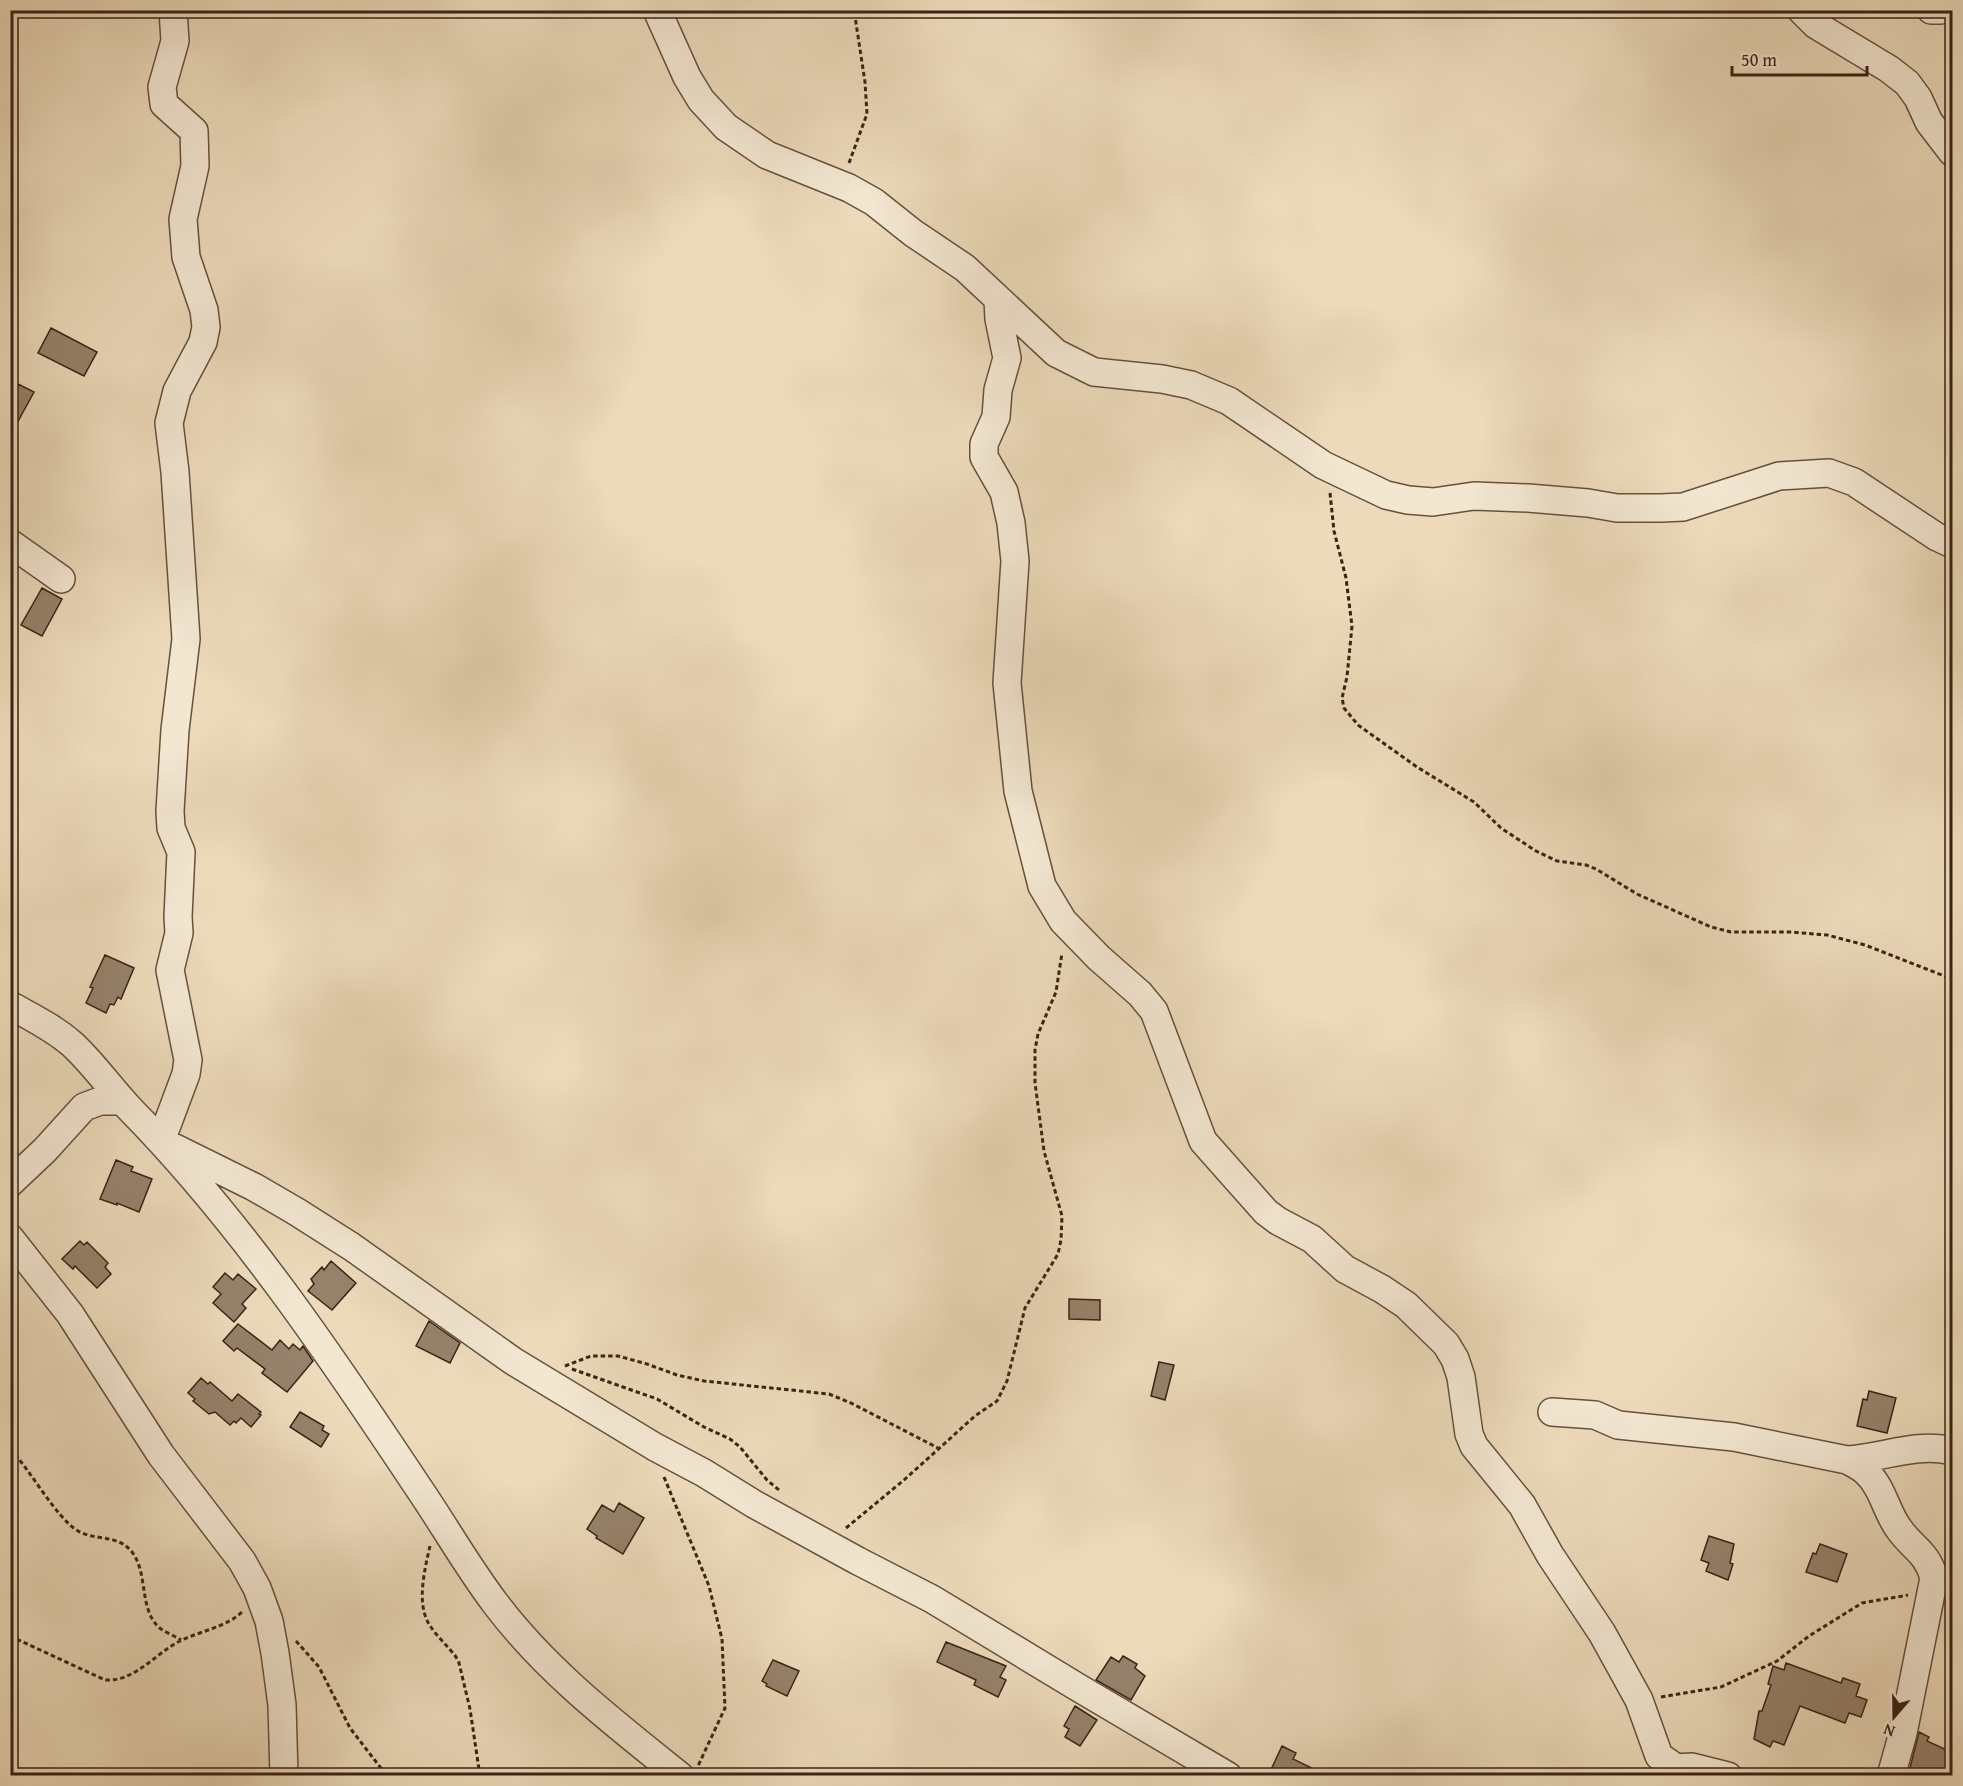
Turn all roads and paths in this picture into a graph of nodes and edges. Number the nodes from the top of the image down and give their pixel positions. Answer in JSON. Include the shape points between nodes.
{"nodes":[{"id":1,"x":173,"y":10,"type":"edge"},
{"id":2,"x":657,"y":10,"type":"edge"},
{"id":3,"x":854,"y":10,"type":"edge"},
{"id":4,"x":1801,"y":10,"type":"edge"},
{"id":5,"x":1931,"y":10,"type":"edge"},
{"id":6,"x":1941,"y":10,"type":"edge"},
{"id":7,"x":1953,"y":152,"type":"edge"},
{"id":8,"x":850,"y":167,"type":"dead end"},
{"id":9,"x":998,"y":300,"type":"junction"},
{"id":10,"x":1327,"y":466,"type":"junction"},
{"id":11,"x":10,"y":543,"type":"edge"},
{"id":12,"x":1953,"y":544,"type":"edge"},
{"id":13,"x":61,"y":579,"type":"dead end"},
{"id":14,"x":1063,"y":921,"type":"junction"},
{"id":15,"x":1953,"y":979,"type":"edge"},
{"id":16,"x":10,"y":1005,"type":"edge"},
{"id":17,"x":123,"y":1101,"type":"junction"},
{"id":18,"x":161,"y":1141,"type":"junction"},
{"id":19,"x":10,"y":1183,"type":"edge"},
{"id":20,"x":10,"y":1238,"type":"edge"},
{"id":21,"x":565,"y":1366,"type":"junction"},
{"id":22,"x":534,"y":1374,"type":"junction"},
{"id":23,"x":1552,"y":1412,"type":"dead end"},
{"id":24,"x":938,"y":1448,"type":"junction"},
{"id":25,"x":10,"y":1449,"type":"edge"},
{"id":26,"x":1953,"y":1451,"type":"edge"},
{"id":27,"x":1847,"y":1460,"type":"junction"},
{"id":28,"x":661,"y":1472,"type":"dead end"},
{"id":29,"x":786,"y":1495,"type":"dead end"},
{"id":30,"x":434,"y":1512,"type":"junction"},
{"id":31,"x":827,"y":1544,"type":"junction"},
{"id":32,"x":257,"y":1588,"type":"junction"},
{"id":33,"x":1930,"y":1592,"type":"junction"},
{"id":34,"x":291,"y":1635,"type":"dead end"},
{"id":35,"x":10,"y":1636,"type":"edge"},
{"id":36,"x":182,"y":1640,"type":"junction"},
{"id":37,"x":1639,"y":1700,"type":"junction"},
{"id":38,"x":1672,"y":1769,"type":"edge"},
{"id":39,"x":284,"y":1776,"type":"edge"},
{"id":40,"x":387,"y":1776,"type":"edge"},
{"id":41,"x":480,"y":1776,"type":"edge"},
{"id":42,"x":680,"y":1776,"type":"edge"},
{"id":43,"x":693,"y":1776,"type":"edge"},
{"id":44,"x":1228,"y":1776,"type":"edge"},
{"id":45,"x":1728,"y":1776,"type":"edge"},
{"id":46,"x":1892,"y":1776,"type":"edge"}],
"edges":[{"from":1,"to":18,"type":"street","via":[[175,41],[162,87],[163,97],[166,108],[194,131],[195,165],[183,219],[186,257],[206,327],[203,342],[177,391],[169,423],[186,639],[174,730],[170,811],[171,828],[181,852],[179,933],[170,974],[188,1060]]},
{"from":2,"to":9,"type":"street","via":[[700,100],[726,127],[767,155],[874,202],[965,268]]},
{"from":3,"to":8,"type":"path","via":[[867,114]]},
{"from":4,"to":7,"type":"street","via":[[1816,25],[1907,83],[1929,122]]},
{"from":5,"to":6,"type":"street"},
{"from":9,"to":10,"type":"street","via":[[1056,353],[1094,372],[1162,379],[1229,401]]},
{"from":9,"to":14,"type":"street","via":[[1007,358],[984,457],[1004,492],[1015,561],[1007,682],[1018,791],[1042,886]]},
{"from":10,"to":12,"type":"street","via":[[1386,495],[1407,500],[1528,498],[1617,508],[1683,507],[1779,476],[1829,473],[1854,482]]},
{"from":10,"to":15,"type":"path","via":[[1334,531],[1346,578],[1352,626],[1342,698],[1344,708],[1358,725],[1417,768],[1474,802],[1501,828],[1536,851],[1557,861],[1596,869],[1637,894],[1711,927],[1731,932],[1827,935],[1865,945]]},
{"from":11,"to":13,"type":"street"},
{"from":14,"to":24,"type":"path","via":[[1063,958],[1056,992],[1035,1050],[1044,1151],[1062,1216],[1060,1246],[1025,1308],[1002,1393]]},
{"from":14,"to":37,"type":"street","via":[[1154,1011],[1203,1141],[1266,1212],[1312,1239],[1345,1269],[1406,1305],[1446,1344],[1461,1377],[1474,1446],[1522,1505]]},
{"from":16,"to":17,"type":"street","via":[[70,1042]]},
{"from":17,"to":18,"type":"street"},
{"from":17,"to":19,"type":"street","via":[[100,1101],[84,1107]]},
{"from":18,"to":22,"type":"street","via":[[297,1212]]},
{"from":18,"to":30,"type":"street","via":[[291,1302]]},
{"from":20,"to":32,"type":"street","via":[[70,1314],[161,1455],[242,1561]]},
{"from":21,"to":22,"type":"path"},
{"from":21,"to":24,"type":"path","via":[[586,1357],[618,1356],[704,1381],[830,1394]]},
{"from":21,"to":29,"type":"path","via":[[657,1399],[729,1438]]},
{"from":22,"to":31,"type":"street"},
{"from":23,"to":27,"type":"street","via":[[1595,1415],[1618,1425],[1734,1437]]},
{"from":24,"to":31,"type":"path"},
{"from":25,"to":36,"type":"path","via":[[71,1527],[120,1542],[132,1552],[154,1622]]},
{"from":26,"to":27,"type":"street","via":[[1920,1448]]},
{"from":27,"to":33,"type":"street","via":[[1874,1481],[1900,1532],[1925,1557],[1934,1578]]},
{"from":28,"to":43,"type":"path","via":[[709,1586],[722,1639],[725,1708]]},
{"from":30,"to":41,"type":"path","via":[[423,1606],[429,1625],[459,1663]]},
{"from":30,"to":42,"type":"street","via":[[494,1602],[531,1647],[564,1680]]},
{"from":31,"to":44,"type":"street","via":[[932,1599]]},
{"from":32,"to":36,"type":"path","via":[[239,1615]]},
{"from":32,"to":39,"type":"street","via":[[275,1653],[282,1705]]},
{"from":33,"to":37,"type":"path","via":[[1862,1603],[1777,1661],[1721,1687]]},
{"from":33,"to":46,"type":"street"},
{"from":34,"to":40,"type":"path","via":[[319,1667],[350,1728]]},
{"from":35,"to":36,"type":"path","via":[[105,1680],[128,1676]]},
{"from":37,"to":38,"type":"street"},
{"from":38,"to":45,"type":"street","via":[[1692,1767]]}]}
